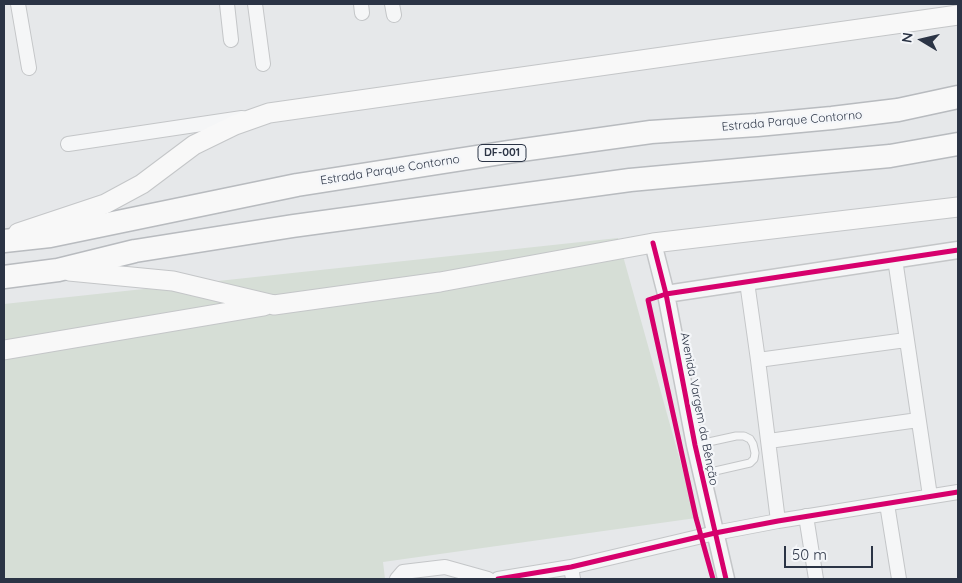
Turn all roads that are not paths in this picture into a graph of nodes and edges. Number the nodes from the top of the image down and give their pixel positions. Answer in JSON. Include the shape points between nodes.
{"nodes":[{"id":1,"x":18,"y":4,"type":"edge"},
{"id":2,"x":226,"y":4,"type":"edge"},
{"id":3,"x":255,"y":4,"type":"edge"},
{"id":4,"x":958,"y":15,"type":"edge"},
{"id":5,"x":231,"y":40,"type":"dead end"},
{"id":6,"x":263,"y":64,"type":"dead end"},
{"id":7,"x":29,"y":68,"type":"dead end"},
{"id":8,"x":958,"y":96,"type":"edge"},
{"id":9,"x":270,"y":113,"type":"junction"},
{"id":10,"x":68,"y":144,"type":"dead end"},
{"id":11,"x":958,"y":144,"type":"edge"},
{"id":12,"x":958,"y":207,"type":"edge"},
{"id":13,"x":4,"y":237,"type":"edge"},
{"id":14,"x":4,"y":241,"type":"edge"},
{"id":15,"x":652,"y":242,"type":"junction"},
{"id":16,"x":958,"y":250,"type":"edge"},
{"id":17,"x":894,"y":259,"type":"junction"},
{"id":18,"x":58,"y":270,"type":"junction"},
{"id":19,"x":4,"y":277,"type":"edge"},
{"id":20,"x":747,"y":282,"type":"junction"},
{"id":21,"x":666,"y":294,"type":"junction"},
{"id":22,"x":274,"y":305,"type":"junction"},
{"id":23,"x":906,"y":340,"type":"junction"},
{"id":24,"x":4,"y":350,"type":"edge"},
{"id":25,"x":758,"y":360,"type":"junction"},
{"id":26,"x":918,"y":420,"type":"junction"},
{"id":27,"x":769,"y":441,"type":"junction"},
{"id":28,"x":695,"y":445,"type":"junction"},
{"id":29,"x":701,"y":474,"type":"junction"},
{"id":30,"x":958,"y":492,"type":"edge"},
{"id":31,"x":930,"y":496,"type":"junction"},
{"id":32,"x":887,"y":504,"type":"junction"},
{"id":33,"x":806,"y":516,"type":"junction"},
{"id":34,"x":778,"y":521,"type":"junction"},
{"id":35,"x":715,"y":533,"type":"junction"},
{"id":36,"x":572,"y":573,"type":"edge"},
{"id":37,"x":398,"y":579,"type":"edge"},
{"id":38,"x":488,"y":579,"type":"edge"},
{"id":39,"x":498,"y":579,"type":"edge"},
{"id":40,"x":726,"y":579,"type":"edge"},
{"id":41,"x":816,"y":579,"type":"edge"},
{"id":42,"x":899,"y":579,"type":"edge"}],
"edges":[{"from":1,"to":7,"type":"street"},
{"from":2,"to":5,"type":"street"},
{"from":3,"to":6,"type":"street"},
{"from":4,"to":9,"type":"main road"},
{"from":8,"to":14,"type":"highway","name":"Estrada Parque Contorno","number":"DF-001","via":[[898,110],[842,117],[652,132],[508,152],[297,185],[50,236]]},
{"from":9,"to":10,"type":"street"},
{"from":9,"to":13,"type":"main road","via":[[235,125],[194,146],[142,184],[104,204]]},
{"from":11,"to":18,"type":"highway","via":[[890,156],[630,180],[312,224],[135,252]]},
{"from":12,"to":15,"type":"main road"},
{"from":15,"to":21,"type":"street","name":"Avenida Vargem da Bênção"},
{"from":15,"to":22,"type":"main road","via":[[440,282]]},
{"from":16,"to":17,"type":"street"},
{"from":17,"to":20,"type":"street"},
{"from":17,"to":23,"type":"street"},
{"from":18,"to":19,"type":"highway"},
{"from":18,"to":22,"type":"main road","via":[[174,281]]},
{"from":20,"to":21,"type":"street"},
{"from":20,"to":25,"type":"street"},
{"from":21,"to":28,"type":"street","name":"Avenida Vargem da Bênção"},
{"from":22,"to":24,"type":"main road"},
{"from":23,"to":25,"type":"street"},
{"from":23,"to":26,"type":"street"},
{"from":25,"to":27,"type":"street"},
{"from":26,"to":27,"type":"street"},
{"from":26,"to":31,"type":"street"},
{"from":27,"to":34,"type":"street"},
{"from":28,"to":29,"type":"street","name":"Avenida Vargem da Bênção"},
{"from":28,"to":29,"type":"lane","via":[[736,436],[744,436],[753,444],[754,459],[750,463]]},
{"from":29,"to":35,"type":"street","name":"Avenida Vargem da Bênção"},
{"from":30,"to":31,"type":"street"},
{"from":31,"to":32,"type":"street"},
{"from":32,"to":33,"type":"street"},
{"from":32,"to":42,"type":"street"},
{"from":33,"to":34,"type":"street"},
{"from":33,"to":41,"type":"street"},
{"from":34,"to":35,"type":"street"},
{"from":35,"to":36,"type":"street"},
{"from":35,"to":40,"type":"street","name":"Avenida Vargem da Bênção"},
{"from":36,"to":39,"type":"street"},
{"from":37,"to":38,"type":"street","via":[[403,572],[445,567]]}]}
